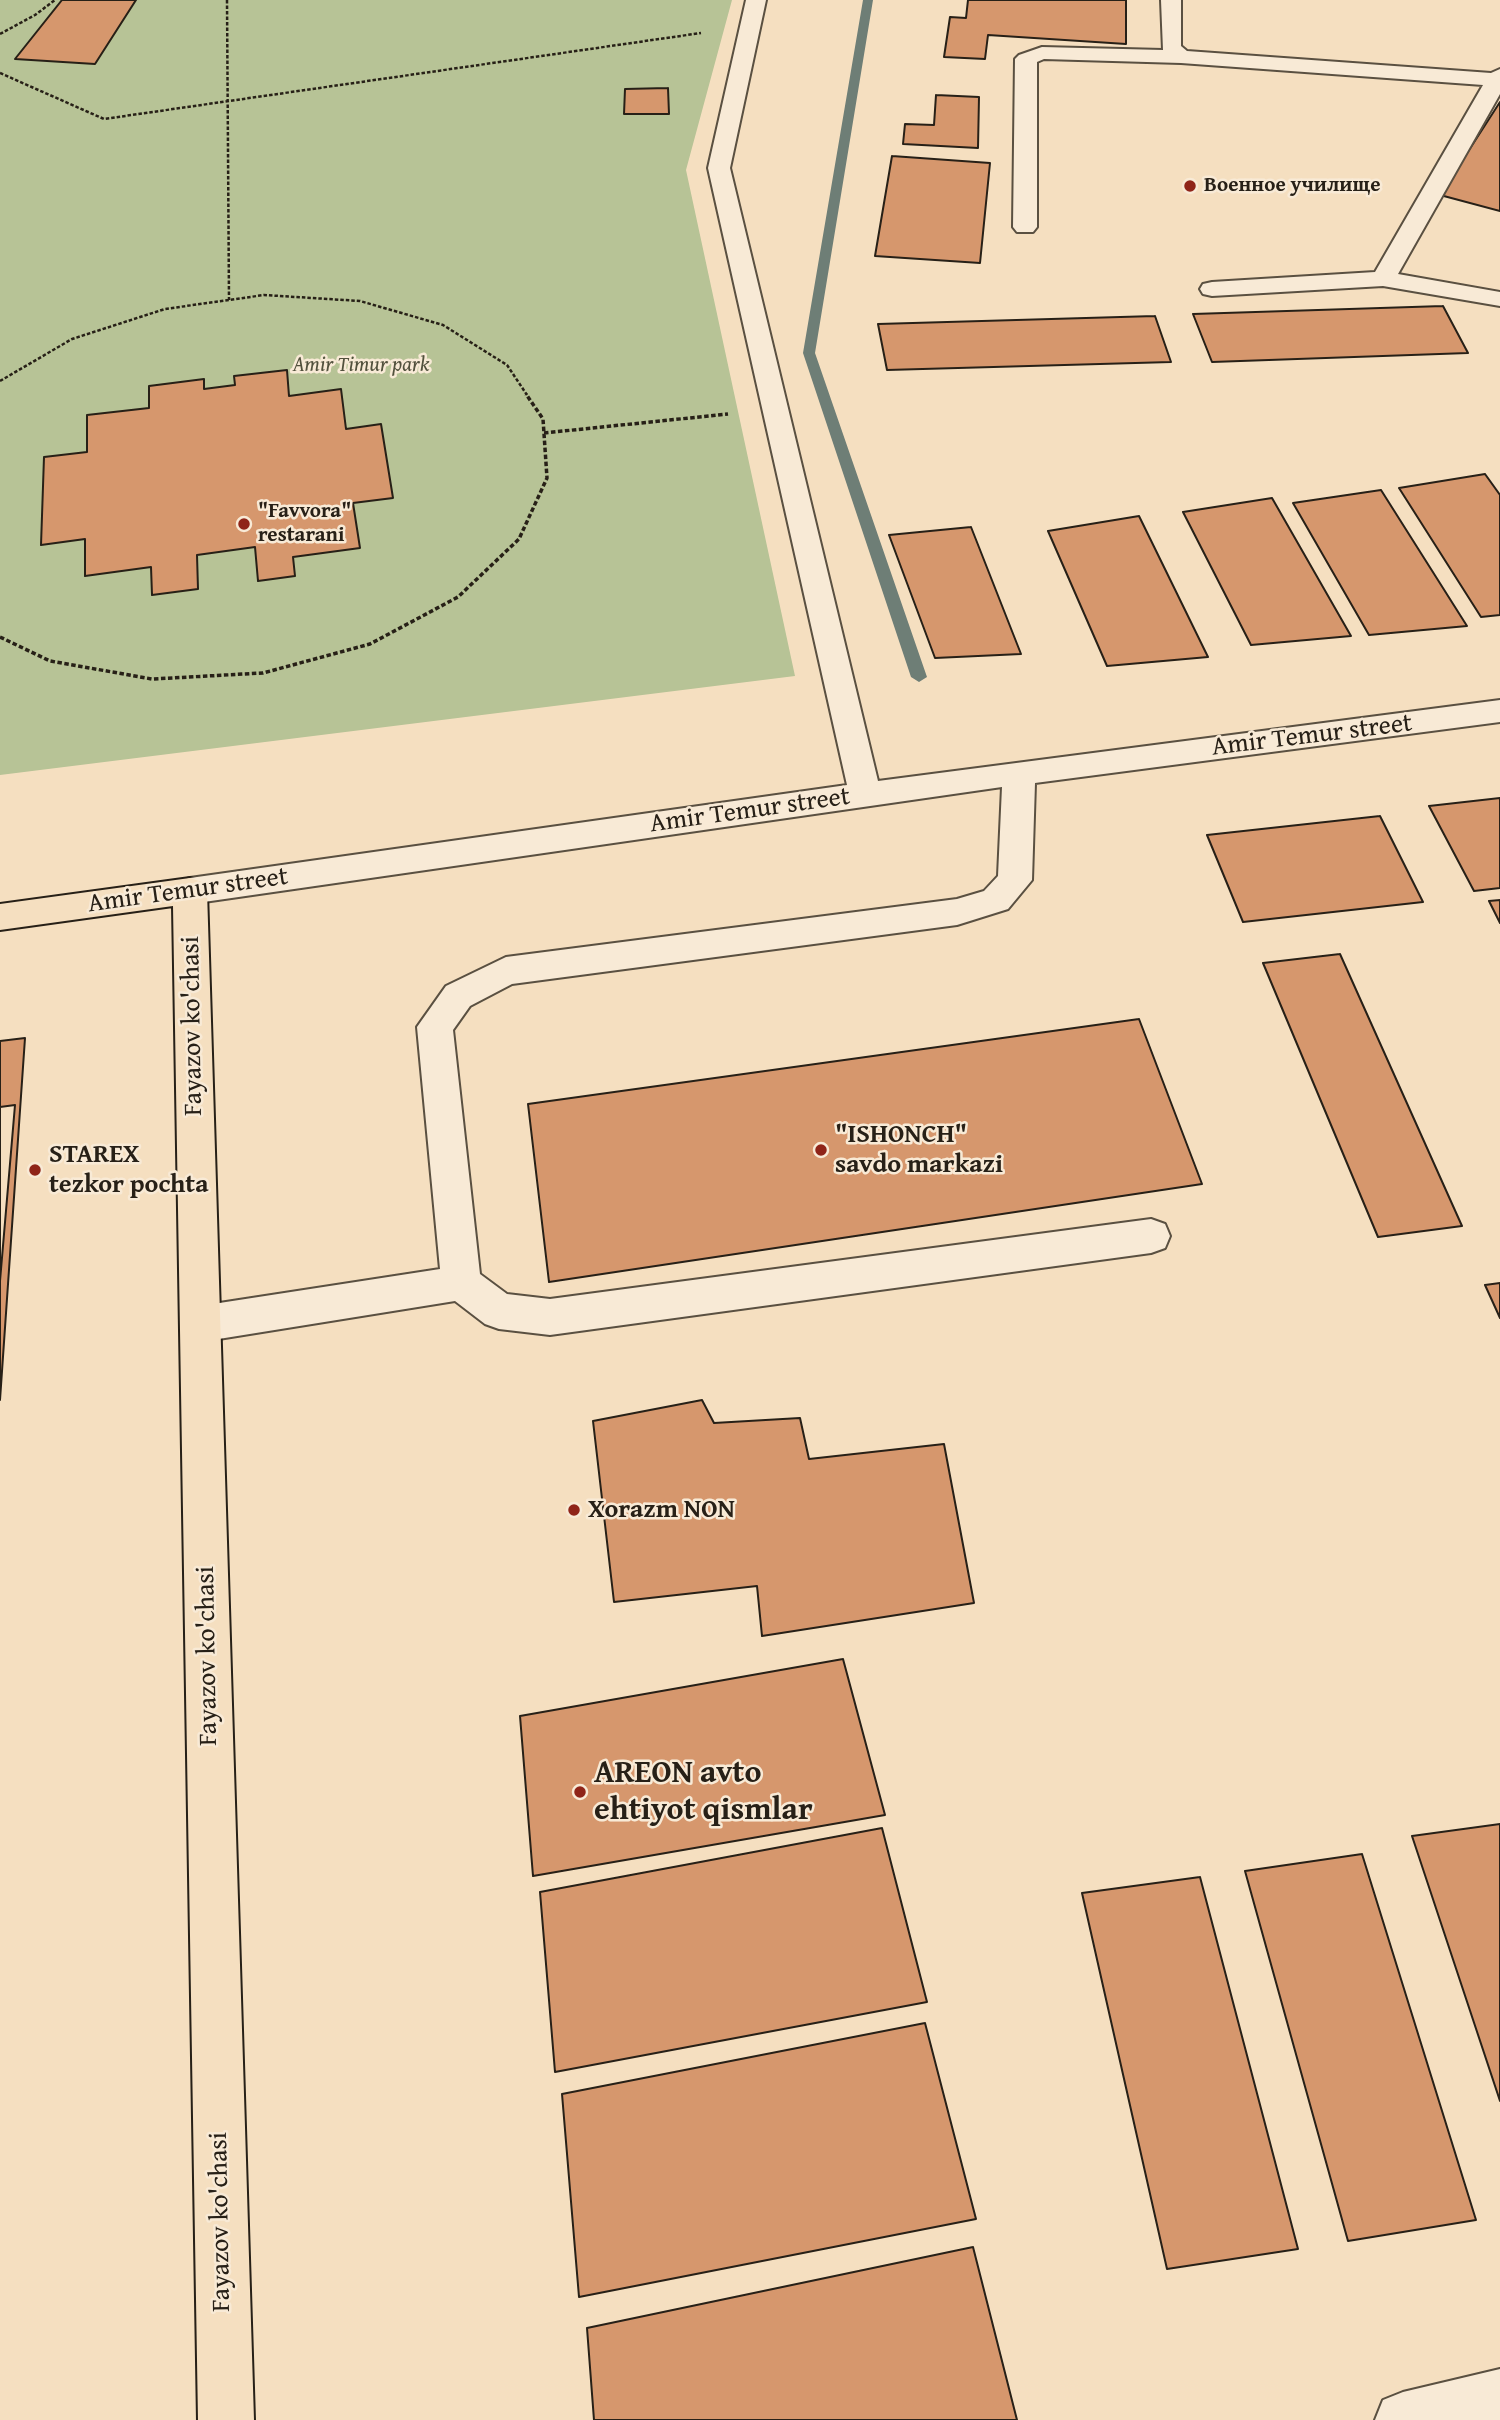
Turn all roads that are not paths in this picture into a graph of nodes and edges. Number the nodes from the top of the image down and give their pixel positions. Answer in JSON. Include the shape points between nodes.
{"nodes":[{"id":1,"x":756,"y":0,"type":"edge"},
{"id":2,"x":1171,"y":0,"type":"edge"},
{"id":3,"x":1181,"y":57,"type":"junction"},
{"id":4,"x":1498,"y":78,"type":"edge"},
{"id":5,"x":1025,"y":227,"type":"dead end"},
{"id":6,"x":1383,"y":279,"type":"junction"},
{"id":7,"x":1212,"y":289,"type":"dead end"},
{"id":8,"x":1500,"y":299,"type":"edge"},
{"id":9,"x":1500,"y":711,"type":"edge"},
{"id":10,"x":1019,"y":774,"type":"junction"},
{"id":11,"x":865,"y":794,"type":"junction"},
{"id":12,"x":190,"y":891,"type":"junction"},
{"id":13,"x":0,"y":917,"type":"edge"},
{"id":14,"x":1151,"y":1236,"type":"dead end"},
{"id":15,"x":461,"y":1283,"type":"junction"},
{"id":16,"x":200,"y":1324,"type":"junction"},
{"id":17,"x":1500,"y":2398,"type":"edge"},
{"id":18,"x":226,"y":2420,"type":"edge"},
{"id":19,"x":1403,"y":2420,"type":"edge"}],
"edges":[{"from":1,"to":11,"type":"street","via":[[719,168]]},
{"from":2,"to":3,"type":"street","via":[[1171,47]]},
{"from":3,"to":4,"type":"street"},
{"from":3,"to":5,"type":"street","via":[[1042,53],[1026,58]]},
{"from":4,"to":6,"type":"street"},
{"from":6,"to":7,"type":"street"},
{"from":6,"to":8,"type":"street"},
{"from":9,"to":10,"type":"street","name":"Amir Temur street"},
{"from":10,"to":11,"type":"street","name":"Amir Temur street"},
{"from":10,"to":15,"type":"street","via":[[1015,880],[996,900],[957,912],[506,971],[457,996],[435,1027]]},
{"from":11,"to":12,"type":"street","name":"Amir Temur street"},
{"from":12,"to":13,"type":"main road","name":"Amir Temur street"},
{"from":12,"to":16,"type":"main road","name":"Fayazov ko'chasi"},
{"from":14,"to":15,"type":"street","via":[[550,1317],[499,1311]]},
{"from":15,"to":16,"type":"street"},
{"from":16,"to":18,"type":"main road","name":"Fayazov ko'chasi"},
{"from":17,"to":19,"type":"street"}]}
